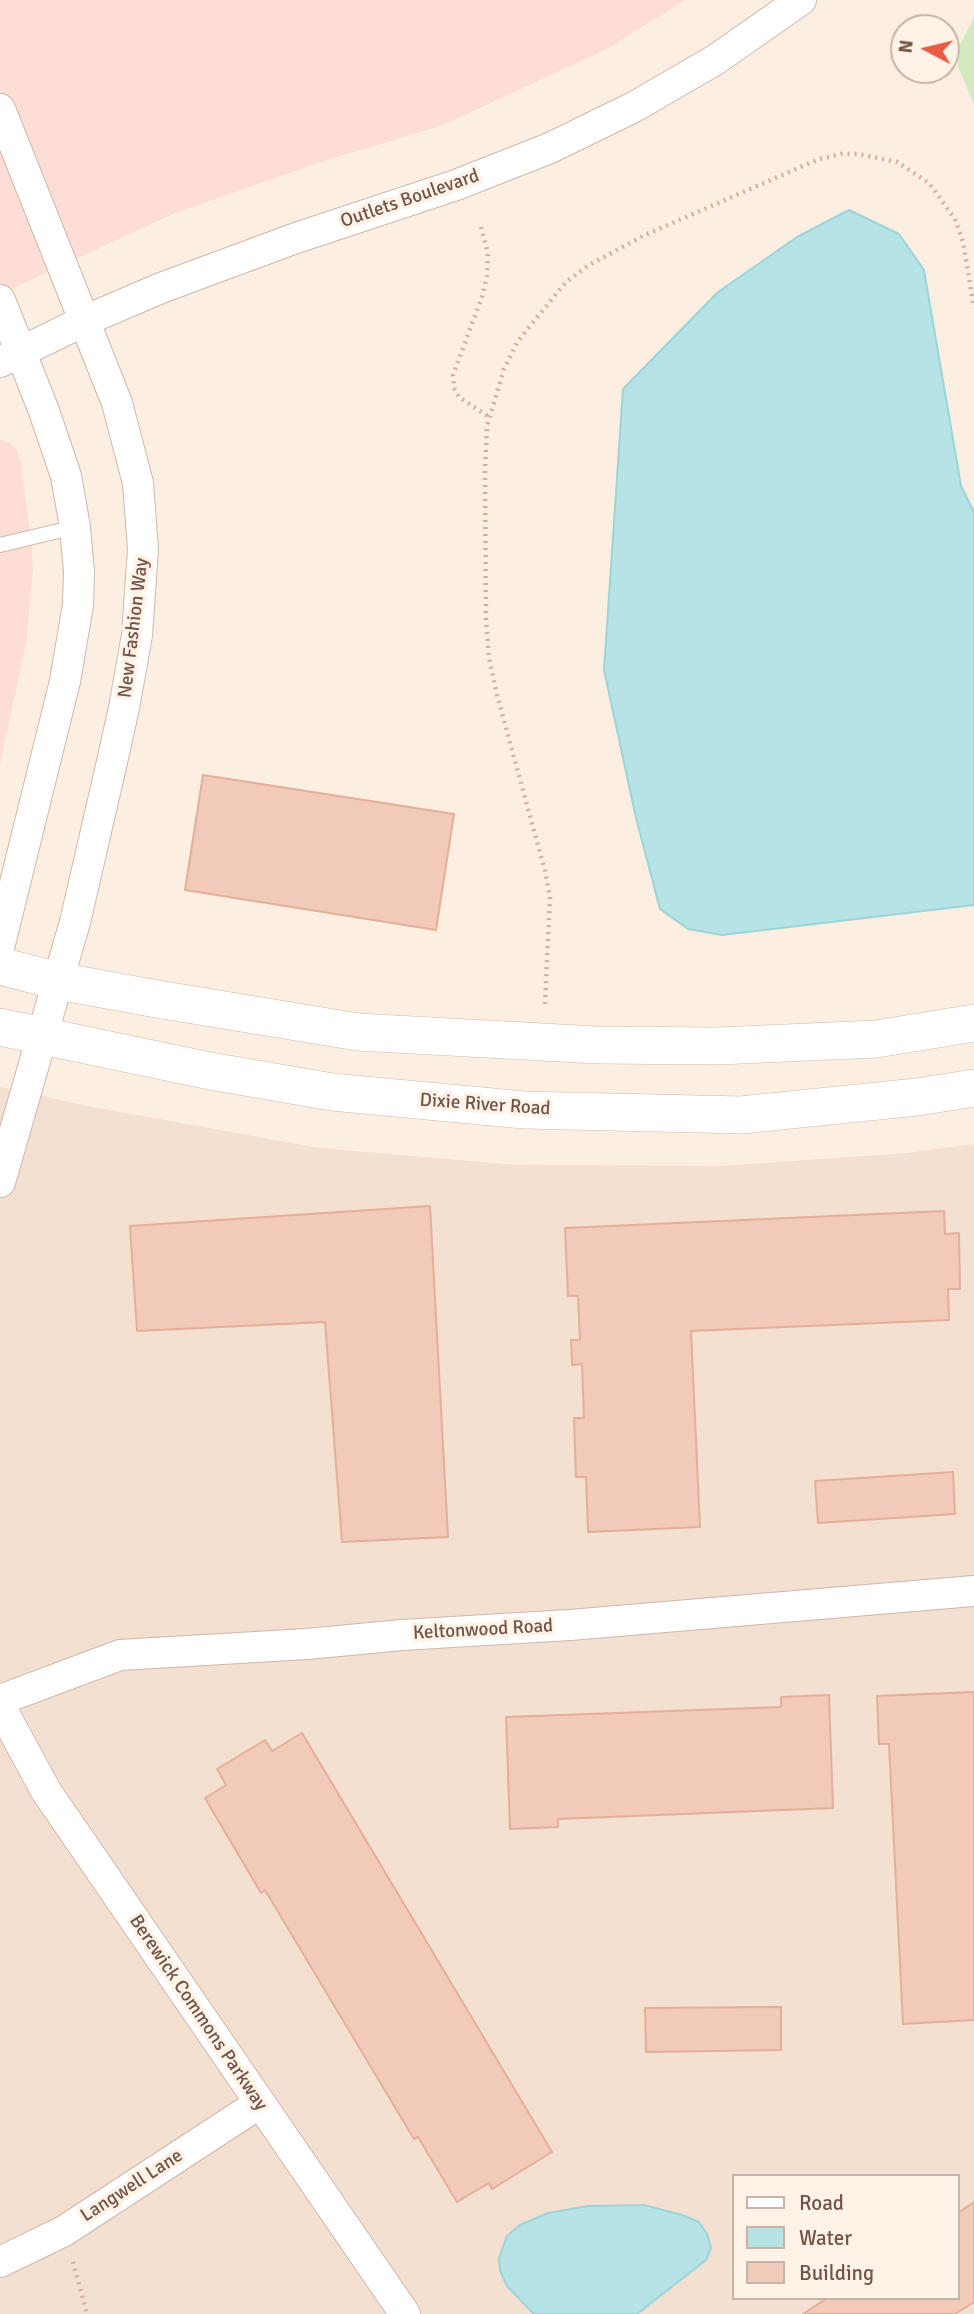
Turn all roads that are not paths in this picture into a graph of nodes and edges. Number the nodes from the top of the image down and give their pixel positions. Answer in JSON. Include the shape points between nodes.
{"nodes":[{"id":1,"x":801,"y":0,"type":"edge"},
{"id":2,"x":0,"y":109,"type":"edge"},
{"id":3,"x":0,"y":300,"type":"edge"},
{"id":4,"x":84,"y":321,"type":"junction"},
{"id":5,"x":10,"y":357,"type":"edge"},
{"id":6,"x":75,"y":527,"type":"junction"},
{"id":7,"x":0,"y":545,"type":"edge"},
{"id":8,"x":0,"y":944,"type":"edge"},
{"id":9,"x":0,"y":966,"type":"edge"},
{"id":10,"x":58,"y":981,"type":"junction"},
{"id":11,"x":974,"y":1023,"type":"edge"},
{"id":12,"x":0,"y":1027,"type":"edge"},
{"id":13,"x":42,"y":1037,"type":"junction"},
{"id":14,"x":974,"y":1088,"type":"edge"},
{"id":15,"x":0,"y":1182,"type":"edge"},
{"id":16,"x":974,"y":1591,"type":"edge"},
{"id":17,"x":0,"y":1700,"type":"edge"},
{"id":18,"x":0,"y":1706,"type":"edge"},
{"id":19,"x":260,"y":2103,"type":"junction"},
{"id":20,"x":0,"y":2262,"type":"edge"},
{"id":21,"x":405,"y":2314,"type":"edge"}],
"edges":[{"from":1,"to":4,"type":"street","name":"Outlets Boulevard","via":[[715,60],[550,148],[161,288]]},
{"from":2,"to":4,"type":"street","name":"New Fashion Way"},
{"from":3,"to":5,"type":"street"},
{"from":4,"to":5,"type":"street","name":"Outlets Boulevard"},
{"from":4,"to":10,"type":"street","name":"New Fashion Way","via":[[129,443],[138,483],[143,549],[137,635],[124,708]]},
{"from":5,"to":6,"type":"street","via":[[44,411],[66,476]]},
{"from":6,"to":7,"type":"lane"},
{"from":6,"to":8,"type":"street","via":[[78,605],[65,681]]},
{"from":9,"to":10,"type":"street"},
{"from":10,"to":11,"type":"street","via":[[358,1032],[597,1045],[718,1046],[876,1039]]},
{"from":10,"to":13,"type":"street","name":"New Fashion Way"},
{"from":12,"to":13,"type":"street","name":"Dixie River Road"},
{"from":13,"to":14,"type":"street","name":"Dixie River Road","via":[[332,1092],[524,1110],[741,1115]]},
{"from":13,"to":15,"type":"street"},
{"from":16,"to":17,"type":"street","name":"Keltonwood Road","via":[[570,1625],[120,1655]]},
{"from":18,"to":19,"type":"street","name":"Berewick Commons Parkway","via":[[46,1791]]},
{"from":19,"to":20,"type":"street","name":"Langwell Lane","via":[[64,2231]]},
{"from":19,"to":21,"type":"street","name":"Berewick Commons Parkway"}]}
